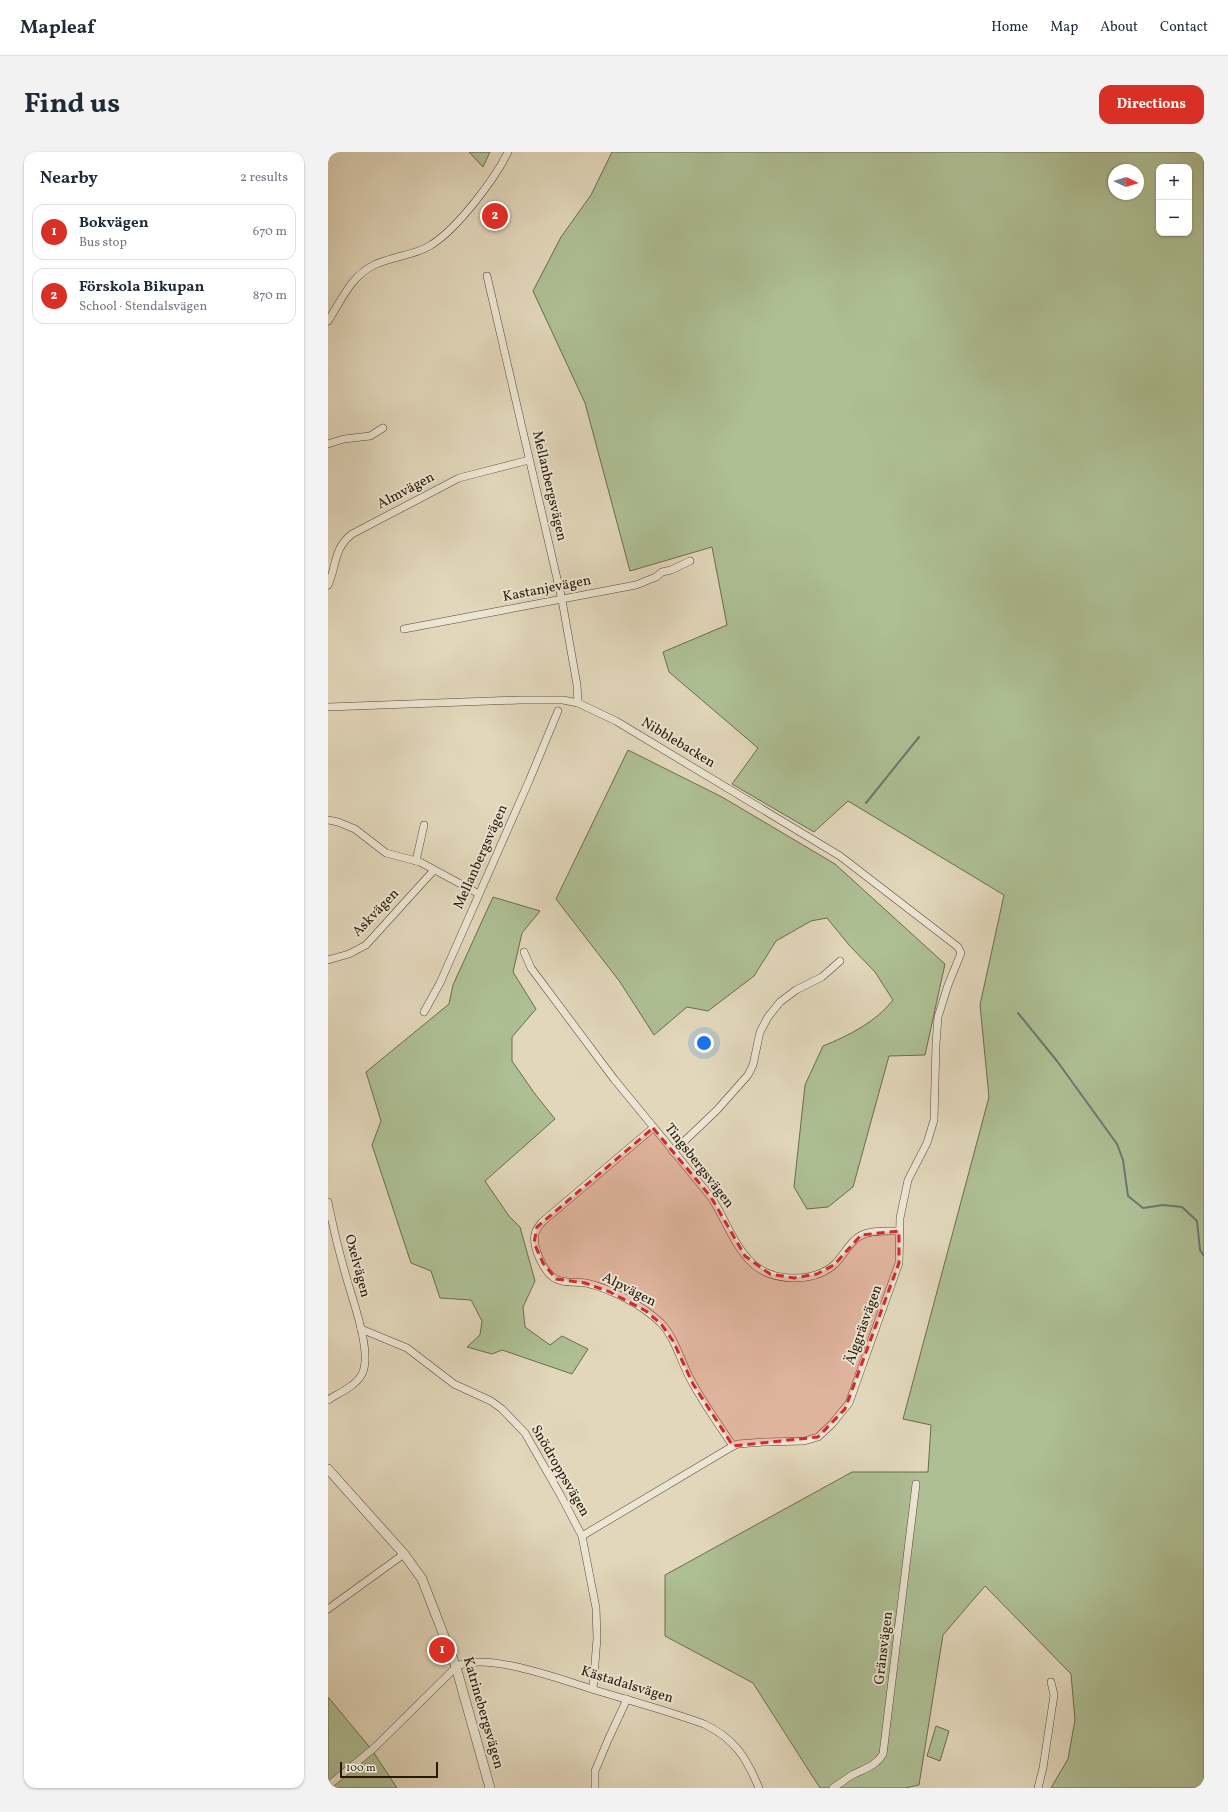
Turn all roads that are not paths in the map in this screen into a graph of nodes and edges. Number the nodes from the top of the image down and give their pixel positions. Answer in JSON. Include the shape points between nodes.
{"nodes":[{"id":1,"x":508,"y":152,"type":"edge"},
{"id":2,"x":487,"y":276,"type":"dead end"},
{"id":3,"x":328,"y":321,"type":"edge"},
{"id":4,"x":383,"y":428,"type":"dead end"},
{"id":5,"x":328,"y":444,"type":"edge"},
{"id":6,"x":530,"y":460,"type":"junction"},
{"id":7,"x":690,"y":561,"type":"dead end"},
{"id":8,"x":328,"y":585,"type":"edge"},
{"id":9,"x":562,"y":600,"type":"junction"},
{"id":10,"x":404,"y":629,"type":"dead end"},
{"id":11,"x":578,"y":703,"type":"junction"},
{"id":12,"x":328,"y":707,"type":"edge"},
{"id":13,"x":558,"y":711,"type":"dead end"},
{"id":14,"x":328,"y":820,"type":"edge"},
{"id":15,"x":424,"y":825,"type":"dead end"},
{"id":16,"x":416,"y":861,"type":"junction"},
{"id":17,"x":434,"y":870,"type":"junction"},
{"id":18,"x":479,"y":894,"type":"junction"},
{"id":19,"x":524,"y":952,"type":"dead end"},
{"id":20,"x":961,"y":957,"type":"joint"},
{"id":21,"x":328,"y":960,"type":"edge"},
{"id":22,"x":840,"y":961,"type":"dead end"},
{"id":23,"x":424,"y":1012,"type":"dead end"},
{"id":24,"x":653,"y":1128,"type":"junction"},
{"id":25,"x":673,"y":1152,"type":"junction"},
{"id":26,"x":328,"y":1202,"type":"edge"},
{"id":27,"x":899,"y":1231,"type":"junction"},
{"id":28,"x":362,"y":1333,"type":"junction"},
{"id":29,"x":328,"y":1400,"type":"edge"},
{"id":30,"x":733,"y":1446,"type":"junction"},
{"id":31,"x":328,"y":1469,"type":"edge"},
{"id":32,"x":916,"y":1484,"type":"dead end"},
{"id":33,"x":582,"y":1536,"type":"junction"},
{"id":34,"x":404,"y":1554,"type":"junction"},
{"id":35,"x":328,"y":1609,"type":"edge"},
{"id":36,"x":456,"y":1667,"type":"junction"},
{"id":37,"x":1051,"y":1682,"type":"dead end"},
{"id":38,"x":593,"y":1689,"type":"junction"},
{"id":39,"x":627,"y":1700,"type":"junction"},
{"id":40,"x":328,"y":1786,"type":"edge"},
{"id":41,"x":490,"y":1788,"type":"edge"},
{"id":42,"x":596,"y":1788,"type":"edge"},
{"id":43,"x":759,"y":1788,"type":"edge"},
{"id":44,"x":833,"y":1788,"type":"edge"},
{"id":45,"x":1038,"y":1788,"type":"edge"}],
"edges":[{"from":1,"to":3,"type":"street","via":[[488,185],[440,239],[422,250],[374,265],[366,270],[351,284]]},
{"from":2,"to":6,"type":"street","name":"Mellanbergsvägen"},
{"from":4,"to":5,"type":"street","via":[[370,436]]},
{"from":6,"to":8,"type":"street","name":"Almvägen","via":[[459,478],[352,534],[344,540],[339,549]]},
{"from":6,"to":9,"type":"street","name":"Mellanbergsvägen"},
{"from":7,"to":9,"type":"street","name":"Kastanjevägen","via":[[636,585]]},
{"from":9,"to":10,"type":"street","name":"Kastanjevägen"},
{"from":9,"to":11,"type":"street","name":"Mellanbergsvägen"},
{"from":11,"to":12,"type":"street","name":"Nibblebacken","via":[[563,700],[520,700]]},
{"from":11,"to":20,"type":"street","name":"Nibblebacken","via":[[616,721],[840,856],[958,947]]},
{"from":13,"to":18,"type":"street","name":"Mellanbergsvägen","via":[[530,781]]},
{"from":14,"to":16,"type":"street","via":[[355,829],[386,853]]},
{"from":15,"to":16,"type":"street"},
{"from":16,"to":17,"type":"street"},
{"from":17,"to":18,"type":"street"},
{"from":17,"to":21,"type":"street","name":"Askvägen","via":[[366,945],[349,954]]},
{"from":18,"to":23,"type":"street","name":"Mellanbergsvägen","via":[[440,983]]},
{"from":19,"to":24,"type":"street","name":"Tingsbergsvägen","via":[[531,968]]},
{"from":20,"to":27,"type":"street","name":"Älggräsvägen","via":[[951,977],[938,1017],[934,1120],[908,1180]]},
{"from":22,"to":25,"type":"street","via":[[822,977],[796,990],[780,1002],[760,1032],[753,1065],[748,1075],[717,1110]]},
{"from":24,"to":25,"type":"street","name":"Tingsbergsvägen"},
{"from":24,"to":30,"type":"street","name":"Alpvägen","via":[[542,1222],[535,1232],[534,1243],[543,1264],[556,1279],[604,1289],[640,1308],[661,1324],[673,1341],[692,1384]]},
{"from":25,"to":27,"type":"street","name":"Tingsbergsvägen","via":[[714,1202],[745,1256],[756,1267],[770,1274],[794,1278],[817,1274],[834,1265],[861,1235]]},
{"from":26,"to":28,"type":"street","name":"Oxelvägen"},
{"from":27,"to":30,"type":"street","name":"Älggräsvägen","via":[[899,1263],[858,1382],[845,1409],[818,1437],[804,1441]]},
{"from":28,"to":29,"type":"street","name":"Oxelvägen","via":[[365,1363],[363,1373],[359,1380]]},
{"from":28,"to":33,"type":"street","name":"Snödroppsvägen","via":[[407,1348],[454,1384],[491,1401],[510,1416],[531,1442]]},
{"from":30,"to":33,"type":"street","name":"Älggräsvägen"},
{"from":31,"to":34,"type":"street","name":"Katrinebergsvägen"},
{"from":32,"to":44,"type":"street","name":"Gränsvägen","via":[[883,1754],[868,1769]]},
{"from":33,"to":38,"type":"street","name":"Snödroppsvägen","via":[[596,1608],[597,1638]]},
{"from":34,"to":35,"type":"street"},
{"from":34,"to":36,"type":"street","name":"Katrinebergsvägen","via":[[422,1579]]},
{"from":36,"to":38,"type":"street","name":"Kästadalsvägen","via":[[469,1662],[509,1665]]},
{"from":36,"to":40,"type":"street","via":[[374,1748]]},
{"from":36,"to":41,"type":"street","name":"Katrinebergsvägen"},
{"from":37,"to":45,"type":"street","via":[[1054,1695]]},
{"from":38,"to":39,"type":"street","name":"Kästadalsvägen"},
{"from":39,"to":42,"type":"street","via":[[595,1771]]},
{"from":39,"to":43,"type":"street","name":"Kästadalsvägen","via":[[704,1724],[726,1736],[742,1753]]}]}
